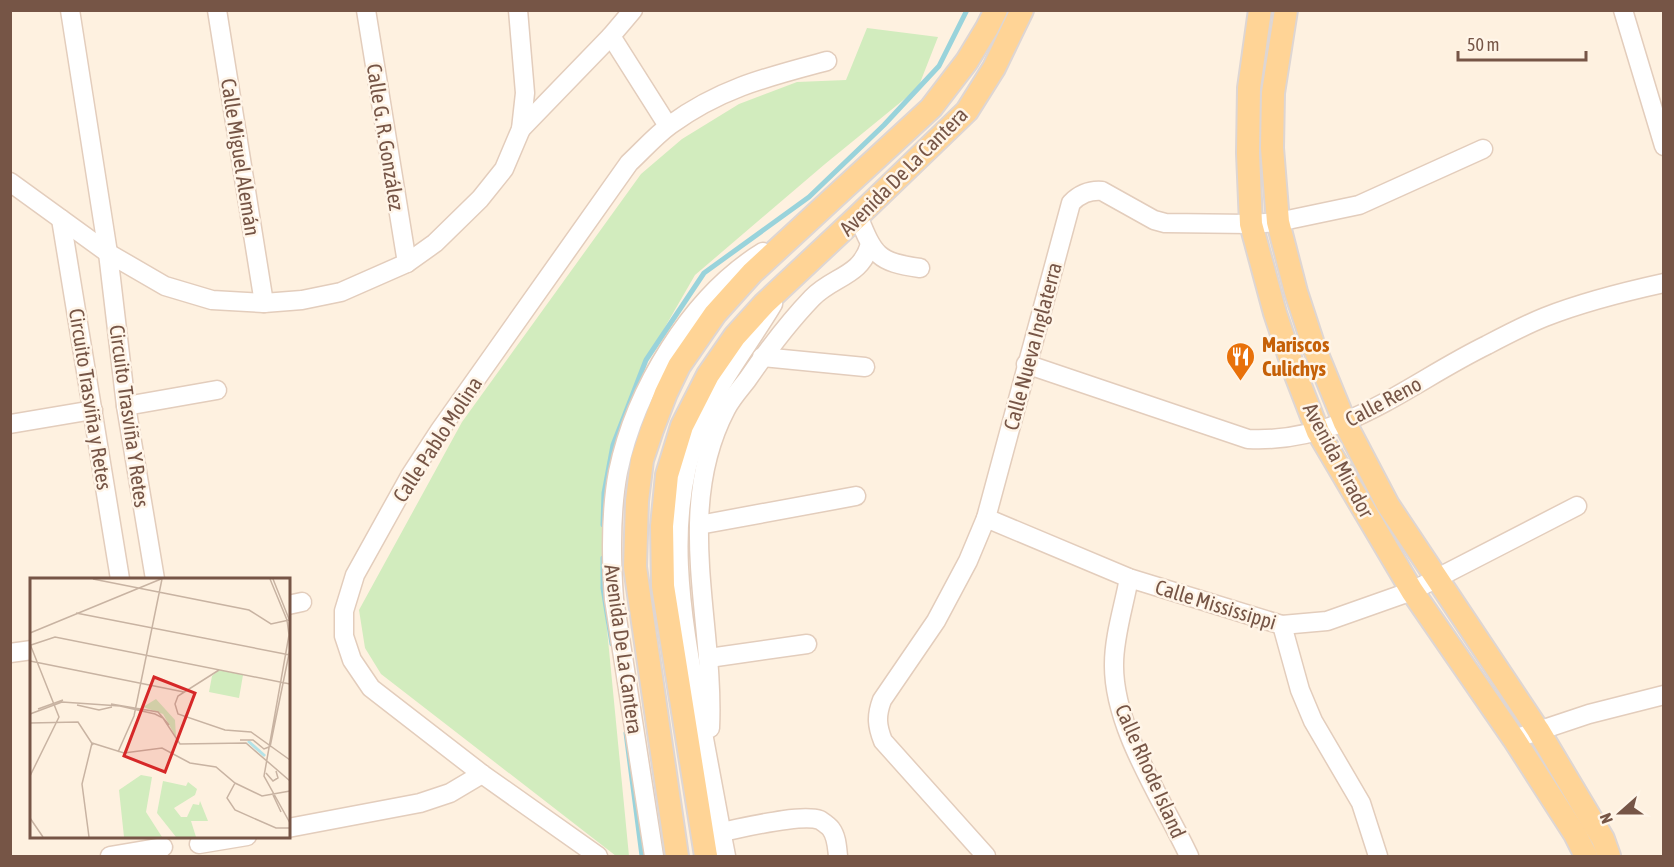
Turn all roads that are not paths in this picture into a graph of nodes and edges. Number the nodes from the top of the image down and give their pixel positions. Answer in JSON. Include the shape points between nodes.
{"nodes":[{"id":1,"x":70,"y":10,"type":"edge"},
{"id":2,"x":217,"y":10,"type":"edge"},
{"id":3,"x":366,"y":10,"type":"edge"},
{"id":4,"x":518,"y":10,"type":"edge"},
{"id":5,"x":633,"y":10,"type":"edge"},
{"id":6,"x":996,"y":10,"type":"edge"},
{"id":7,"x":1022,"y":10,"type":"edge"},
{"id":8,"x":1260,"y":10,"type":"edge"},
{"id":9,"x":1286,"y":10,"type":"edge"},
{"id":10,"x":1623,"y":10,"type":"edge"},
{"id":11,"x":611,"y":36,"type":"junction"},
{"id":12,"x":971,"y":53,"type":"junction"},
{"id":13,"x":827,"y":61,"type":"dead end"},
{"id":14,"x":994,"y":68,"type":"junction"},
{"id":15,"x":668,"y":126,"type":"junction"},
{"id":16,"x":521,"y":129,"type":"junction"},
{"id":17,"x":1664,"y":146,"type":"edge"},
{"id":18,"x":1483,"y":149,"type":"dead end"},
{"id":19,"x":12,"y":185,"type":"edge"},
{"id":20,"x":858,"y":216,"type":"junction"},
{"id":21,"x":61,"y":219,"type":"junction"},
{"id":22,"x":1278,"y":222,"type":"junction"},
{"id":23,"x":1251,"y":224,"type":"junction"},
{"id":24,"x":805,"y":226,"type":"junction"},
{"id":25,"x":870,"y":244,"type":"junction"},
{"id":26,"x":108,"y":253,"type":"junction"},
{"id":27,"x":407,"y":263,"type":"junction"},
{"id":28,"x":920,"y":268,"type":"dead end"},
{"id":29,"x":1664,"y":283,"type":"edge"},
{"id":30,"x":784,"y":285,"type":"junction"},
{"id":31,"x":264,"y":303,"type":"junction"},
{"id":32,"x":762,"y":357,"type":"junction"},
{"id":33,"x":1026,"y":364,"type":"junction"},
{"id":34,"x":865,"y":367,"type":"dead end"},
{"id":35,"x":217,"y":390,"type":"dead end"},
{"id":36,"x":126,"y":406,"type":"junction"},
{"id":37,"x":93,"y":410,"type":"junction"},
{"id":38,"x":1345,"y":423,"type":"junction"},
{"id":39,"x":10,"y":424,"type":"edge"},
{"id":40,"x":1318,"y":432,"type":"junction"},
{"id":41,"x":855,"y":496,"type":"dead end"},
{"id":42,"x":1576,"y":506,"type":"dead end"},
{"id":43,"x":986,"y":518,"type":"junction"},
{"id":44,"x":699,"y":525,"type":"junction"},
{"id":45,"x":120,"y":578,"type":"edge"},
{"id":46,"x":155,"y":578,"type":"edge"},
{"id":47,"x":1129,"y":578,"type":"junction"},
{"id":48,"x":1438,"y":578,"type":"junction"},
{"id":49,"x":1412,"y":591,"type":"junction"},
{"id":50,"x":1282,"y":625,"type":"junction"},
{"id":51,"x":807,"y":644,"type":"dead end"},
{"id":52,"x":30,"y":650,"type":"edge"},
{"id":53,"x":10,"y":653,"type":"edge"},
{"id":54,"x":710,"y":658,"type":"junction"},
{"id":55,"x":1664,"y":695,"type":"edge"},
{"id":56,"x":1538,"y":730,"type":"junction"},
{"id":57,"x":1514,"y":739,"type":"junction"},
{"id":58,"x":709,"y":764,"type":"junction"},
{"id":59,"x":482,"y":774,"type":"junction"},
{"id":60,"x":290,"y":828,"type":"edge"},
{"id":61,"x":721,"y":832,"type":"junction"},
{"id":62,"x":242,"y":837,"type":"edge"},
{"id":63,"x":199,"y":845,"type":"edge"},
{"id":64,"x":163,"y":846,"type":"edge"},
{"id":65,"x":110,"y":856,"type":"edge"},
{"id":66,"x":598,"y":856,"type":"edge"},
{"id":67,"x":654,"y":856,"type":"edge"},
{"id":68,"x":677,"y":856,"type":"edge"},
{"id":69,"x":706,"y":856,"type":"edge"},
{"id":70,"x":726,"y":856,"type":"edge"},
{"id":71,"x":838,"y":856,"type":"edge"},
{"id":72,"x":986,"y":856,"type":"edge"},
{"id":73,"x":1189,"y":856,"type":"edge"},
{"id":74,"x":1378,"y":856,"type":"edge"},
{"id":75,"x":1586,"y":856,"type":"edge"},
{"id":76,"x":1609,"y":856,"type":"edge"}],
"edges":[{"from":1,"to":26,"type":"street","name":"Circuito Trasviña Y Retes"},
{"from":2,"to":31,"type":"street","name":"Calle Miguel Alemán"},
{"from":3,"to":27,"type":"street","name":"Calle G. R. González"},
{"from":4,"to":16,"type":"street","via":[[525,93]]},
{"from":5,"to":11,"type":"street"},
{"from":6,"to":12,"type":"main road","name":"Avenida De La Cantera"},
{"from":7,"to":14,"type":"main road","name":"Avenida De La Cantera"},
{"from":8,"to":23,"type":"main road","name":"Avenida Mirador","via":[[1250,88]]},
{"from":9,"to":22,"type":"main road","name":"Avenida Mirador","via":[[1273,93],[1272,148]]},
{"from":10,"to":17,"type":"street"},
{"from":11,"to":15,"type":"street"},
{"from":11,"to":16,"type":"street"},
{"from":12,"to":14,"type":"main road"},
{"from":12,"to":24,"type":"main road","name":"Avenida De La Cantera","via":[[931,108]]},
{"from":13,"to":15,"type":"street","name":"Calle Pablo Molina","via":[[762,78],[712,98]]},
{"from":14,"to":20,"type":"main road","name":"Avenida De La Cantera","via":[[967,111]]},
{"from":15,"to":59,"type":"street","name":"Calle Pablo Molina","via":[[629,164],[440,430],[355,575],[344,611],[344,636],[352,660],[371,687]]},
{"from":16,"to":27,"type":"street","via":[[504,169],[480,199],[435,243]]},
{"from":18,"to":22,"type":"street","name":"Calle Nueva Inglaterra","via":[[1359,205]]},
{"from":19,"to":21,"type":"street"},
{"from":20,"to":25,"type":"street"},
{"from":20,"to":30,"type":"main road","name":"Avenida De La Cantera"},
{"from":21,"to":26,"type":"street"},
{"from":21,"to":37,"type":"street","name":"Circuito Trasviña y Retes"},
{"from":22,"to":23,"type":"street","name":"Calle Nueva Inglaterra"},
{"from":22,"to":38,"type":"main road","name":"Avenida Mirador","via":[[1314,347]]},
{"from":23,"to":33,"type":"street","name":"Calle Nueva Inglaterra","via":[[1165,223],[1102,191],[1085,192],[1071,203]]},
{"from":23,"to":40,"type":"main road","name":"Avenida Mirador","via":[[1275,314]]},
{"from":24,"to":67,"type":"street","name":"Avenida De La Cantera","via":[[750,260],[710,295],[679,333],[652,377],[628,435],[618,472],[611,556],[614,599]]},
{"from":24,"to":68,"type":"main road","name":"Avenida De La Cantera","via":[[752,273],[715,314],[679,366],[642,460],[635,567]]},
{"from":25,"to":28,"type":"street","via":[[875,252],[895,264]]},
{"from":25,"to":32,"type":"street","via":[[863,262],[813,297]]},
{"from":26,"to":31,"type":"street","via":[[165,286],[212,300]]},
{"from":26,"to":36,"type":"street","name":"Circuito Trasviña Y Retes"},
{"from":27,"to":31,"type":"street","via":[[341,292]]},
{"from":29,"to":38,"type":"street","name":"Calle Reno","via":[[1613,294],[1545,317],[1485,345]]},
{"from":30,"to":58,"type":"street","name":"Avenida De La Cantera","via":[[711,400],[688,460],[681,494],[681,590]]},
{"from":30,"to":69,"type":"main road","name":"Avenida De La Cantera","via":[[735,336],[708,375],[682,426],[667,475],[662,526],[663,586]]},
{"from":32,"to":34,"type":"street"},
{"from":32,"to":44,"type":"street","via":[[726,408],[714,436],[704,465]]},
{"from":33,"to":40,"type":"street","name":"Calle Reno","via":[[1248,440],[1277,440]]},
{"from":33,"to":43,"type":"street","name":"Calle Nueva Inglaterra"},
{"from":35,"to":36,"type":"street"},
{"from":36,"to":46,"type":"street","name":"Circuito Trasviña Y Retes"},
{"from":37,"to":39,"type":"street"},
{"from":37,"to":45,"type":"street","name":"Circuito Trasviña y Retes"},
{"from":38,"to":40,"type":"street","name":"Calle Reno"},
{"from":38,"to":48,"type":"main road","name":"Avenida Mirador","via":[[1388,505]]},
{"from":40,"to":49,"type":"main road","name":"Avenida Mirador"},
{"from":41,"to":44,"type":"street"},
{"from":42,"to":48,"type":"street","name":"Calle Mississippi"},
{"from":43,"to":47,"type":"street","name":"Calle Mississippi"},
{"from":43,"to":72,"type":"street","name":"Calle Nueva Inglaterra","via":[[936,621],[877,713],[883,741]]},
{"from":44,"to":54,"type":"street","via":[[699,574]]},
{"from":47,"to":50,"type":"street","name":"Calle Mississippi"},
{"from":47,"to":73,"type":"street","name":"Calle Rhode Island","via":[[1114,663],[1116,692],[1124,720]]},
{"from":48,"to":49,"type":"street","name":"Calle Mississippi"},
{"from":48,"to":56,"type":"main road","name":"Avenida Mirador"},
{"from":49,"to":50,"type":"street","name":"Calle Mississippi","via":[[1327,621]]},
{"from":49,"to":57,"type":"main road","name":"Avenida Mirador"},
{"from":50,"to":74,"type":"street","via":[[1304,700],[1361,803]]},
{"from":51,"to":54,"type":"street"},
{"from":52,"to":53,"type":"street"},
{"from":54,"to":58,"type":"street"},
{"from":55,"to":56,"type":"street"},
{"from":56,"to":57,"type":"street"},
{"from":56,"to":76,"type":"main road","name":"Avenida Mirador"},
{"from":57,"to":75,"type":"main road","name":"Avenida Mirador"},
{"from":58,"to":61,"type":"street","name":"Avenida De La Cantera"},
{"from":59,"to":60,"type":"street","via":[[450,794],[420,803]]},
{"from":59,"to":66,"type":"street","name":"Calle Pablo Molina"},
{"from":61,"to":70,"type":"street","name":"Avenida De La Cantera"},
{"from":61,"to":71,"type":"street","via":[[789,820],[821,820],[831,829]]},
{"from":62,"to":63,"type":"street"},
{"from":64,"to":65,"type":"street"}]}
